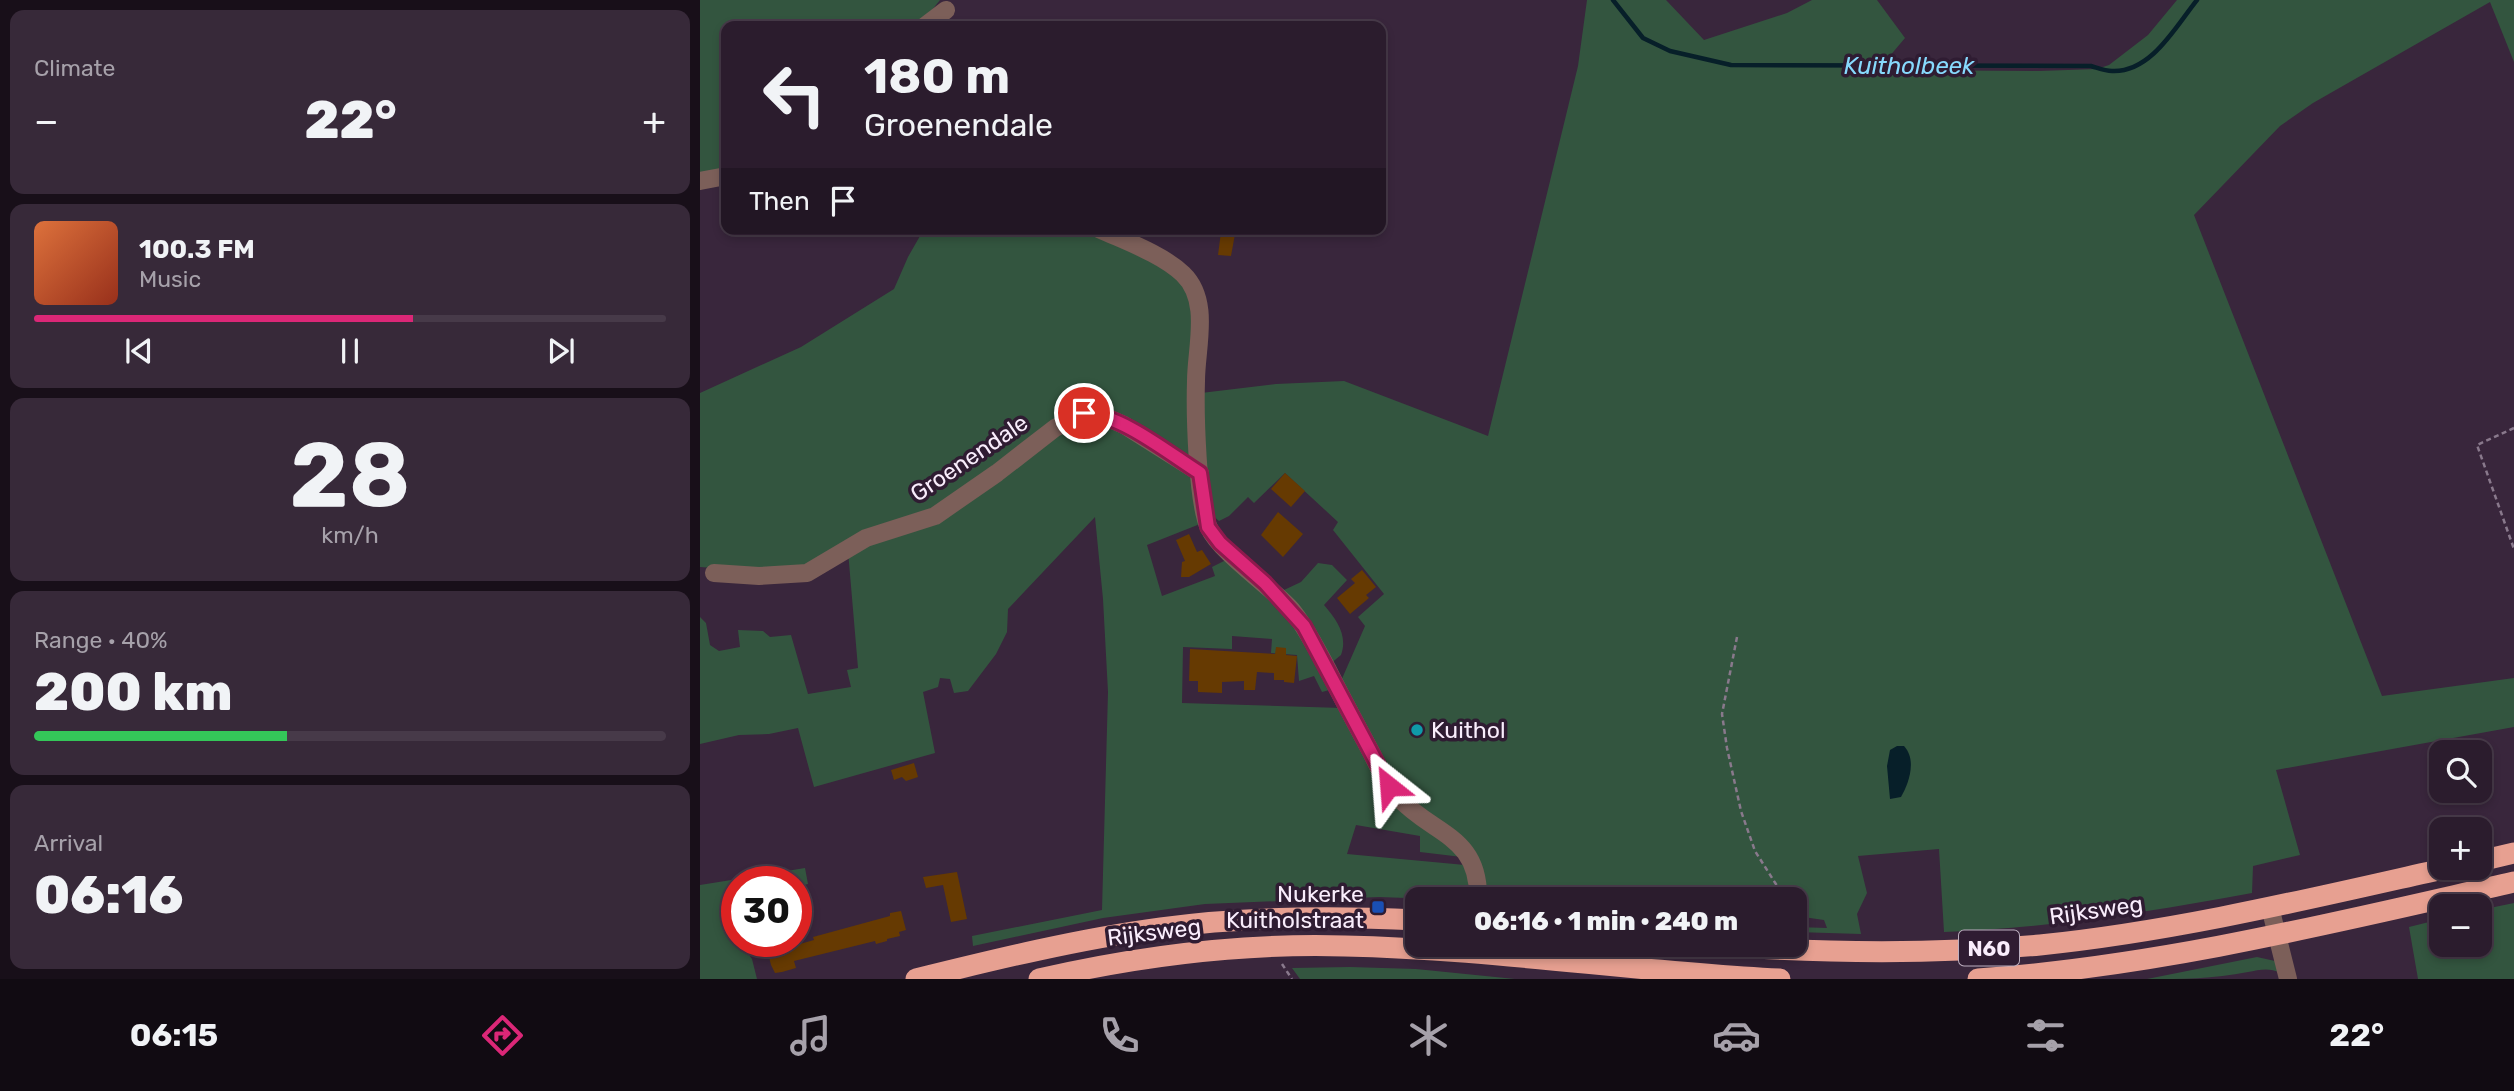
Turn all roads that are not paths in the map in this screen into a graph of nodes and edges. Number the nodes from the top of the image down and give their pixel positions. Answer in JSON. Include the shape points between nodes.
{"nodes":[{"id":1,"x":721,"y":177,"type":"edge"},
{"id":2,"x":700,"y":181,"type":"edge"},
{"id":3,"x":1112,"y":235,"type":"edge"},
{"id":4,"x":1200,"y":473,"type":"junction"},
{"id":5,"x":714,"y":573,"type":"dead end"},
{"id":6,"x":2514,"y":853,"type":"edge"},
{"id":7,"x":2492,"y":858,"type":"edge"},
{"id":8,"x":2429,"y":872,"type":"edge"},
{"id":9,"x":2514,"y":882,"type":"edge"},
{"id":10,"x":1477,"y":887,"type":"edge"},
{"id":11,"x":2270,"y":907,"type":"junction"},
{"id":12,"x":1405,"y":920,"type":"edge"},
{"id":13,"x":2276,"y":936,"type":"junction"},
{"id":14,"x":1405,"y":947,"type":"edge"},
{"id":15,"x":1807,"y":950,"type":"edge"},
{"id":16,"x":1556,"y":957,"type":"edge"},
{"id":17,"x":916,"y":979,"type":"edge"},
{"id":18,"x":1039,"y":979,"type":"edge"},
{"id":19,"x":1780,"y":979,"type":"edge"},
{"id":20,"x":1979,"y":979,"type":"edge"},
{"id":21,"x":2288,"y":979,"type":"edge"}],
"edges":[{"from":1,"to":2,"type":"street"},
{"from":3,"to":4,"type":"street","via":[[1183,274],[1192,288],[1199,313]]},
{"from":4,"to":5,"type":"street","name":"Groenendale","via":[[1124,425],[1084,413],[1055,428],[935,516],[866,538],[807,573]]},
{"from":4,"to":10,"type":"street","via":[[1208,527],[1304,626],[1389,786],[1411,810],[1461,845],[1475,872]]},
{"from":6,"to":7,"type":"highway"},
{"from":8,"to":11,"type":"highway","name":"Rijksweg","number":"N60"},
{"from":9,"to":13,"type":"highway","number":"N60"},
{"from":11,"to":13,"type":"street"},
{"from":11,"to":15,"type":"highway","name":"Rijksweg","number":"N60","via":[[2116,934],[2004,947],[1877,953]]},
{"from":12,"to":17,"type":"highway","name":"Rijksweg","via":[[1297,918],[1163,927]]},
{"from":13,"to":20,"type":"highway","number":"N60","via":[[2104,966]]},
{"from":13,"to":21,"type":"street"},
{"from":14,"to":18,"type":"highway","name":"Rijksweg","via":[[1205,951]]},
{"from":16,"to":19,"type":"highway","name":"Rijksweg"}]}
